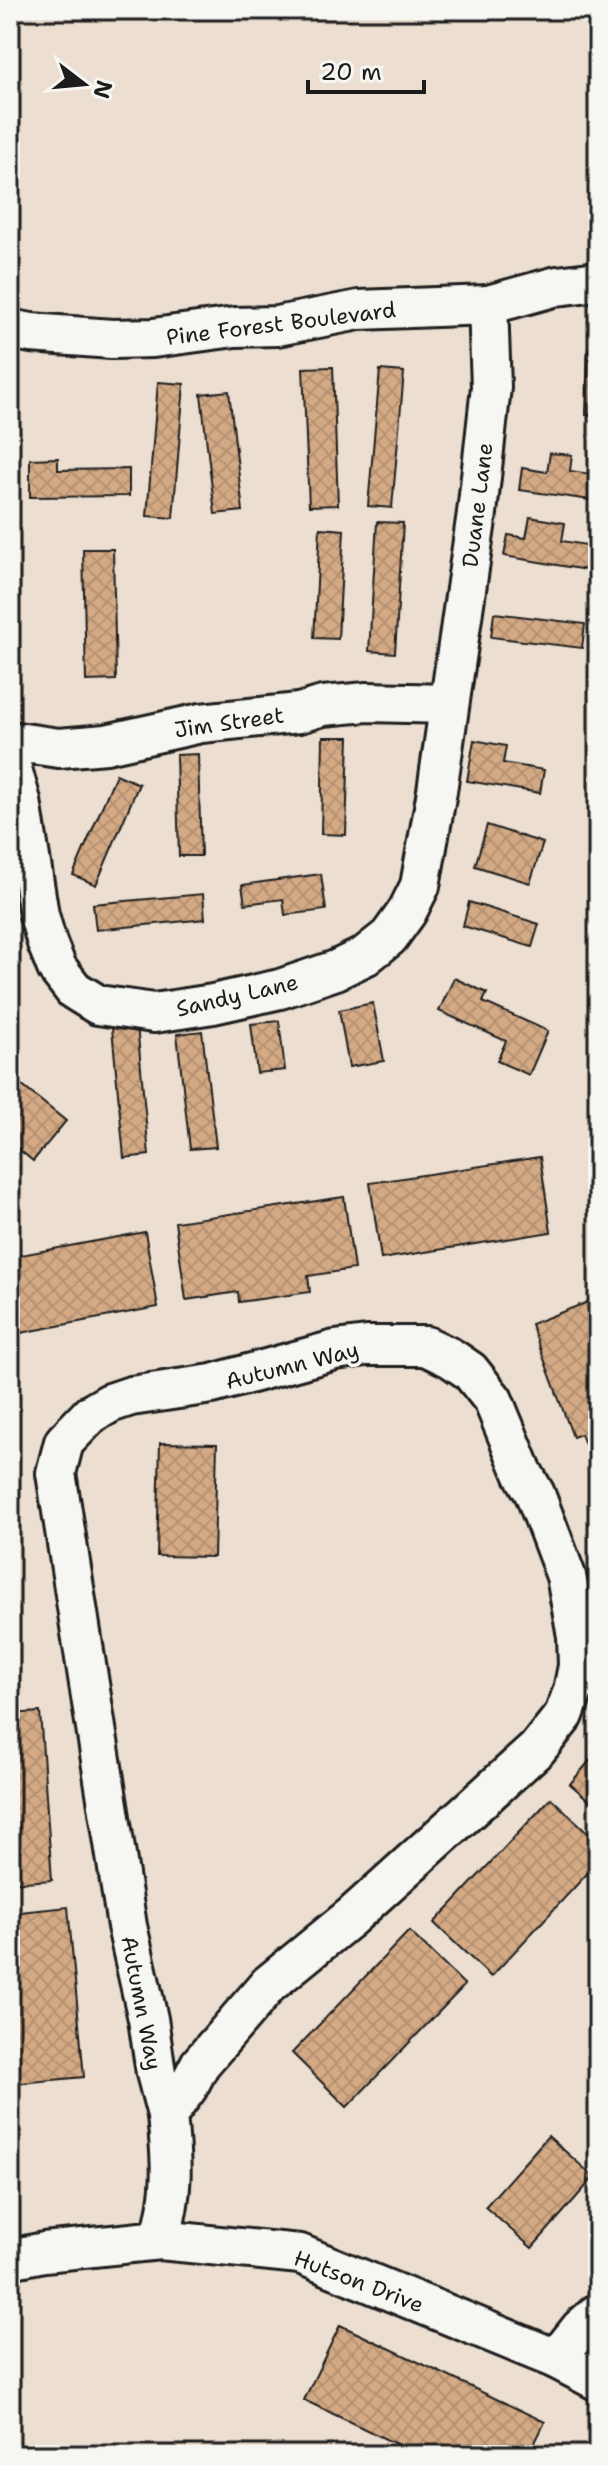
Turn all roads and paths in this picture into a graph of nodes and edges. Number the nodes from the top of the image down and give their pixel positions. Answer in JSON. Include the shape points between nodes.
{"nodes":[{"id":1,"x":598,"y":281,"type":"edge"},
{"id":2,"x":488,"y":305,"type":"junction"},
{"id":3,"x":10,"y":329,"type":"edge"},
{"id":4,"x":449,"y":704,"type":"junction"},
{"id":5,"x":10,"y":741,"type":"edge"},
{"id":6,"x":10,"y":762,"type":"edge"},
{"id":7,"x":167,"y":2115,"type":"junction"},
{"id":8,"x":160,"y":2240,"type":"junction"},
{"id":9,"x":10,"y":2259,"type":"edge"},
{"id":10,"x":598,"y":2313,"type":"edge"},
{"id":11,"x":556,"y":2359,"type":"junction"},
{"id":12,"x":598,"y":2381,"type":"edge"}],
"edges":[{"from":1,"to":2,"type":"street","name":"Pine Forest Boulevard"},
{"from":2,"to":3,"type":"street","name":"Pine Forest Boulevard","via":[[359,310],[277,326],[153,338]]},
{"from":2,"to":4,"type":"street","name":"Duane Lane","via":[[491,387]]},
{"from":4,"to":5,"type":"street","name":"Jim Street","via":[[323,706],[59,748]]},
{"from":4,"to":6,"type":"street","name":"Sandy Lane","via":[[420,886],[389,937],[336,970],[280,989],[154,1013],[98,1005],[74,990],[57,968],[39,915]]},
{"from":7,"to":7,"type":"street","name":"Autumn Way","via":[[200,2064],[269,1984],[537,1749],[564,1715],[573,1691],[577,1636],[566,1576],[535,1494],[493,1400],[470,1371],[426,1346],[335,1350],[212,1384],[131,1396],[91,1414],[64,1442],[56,1473],[127,1926]]},
{"from":7,"to":8,"type":"street","name":"Autumn Way","via":[[172,2168]]},
{"from":8,"to":9,"type":"street","name":"Hutson Drive"},
{"from":8,"to":11,"type":"street","name":"Hutson Drive","via":[[300,2254]]},
{"from":10,"to":11,"type":"street"},
{"from":11,"to":12,"type":"street","name":"Hutson Drive"}]}
